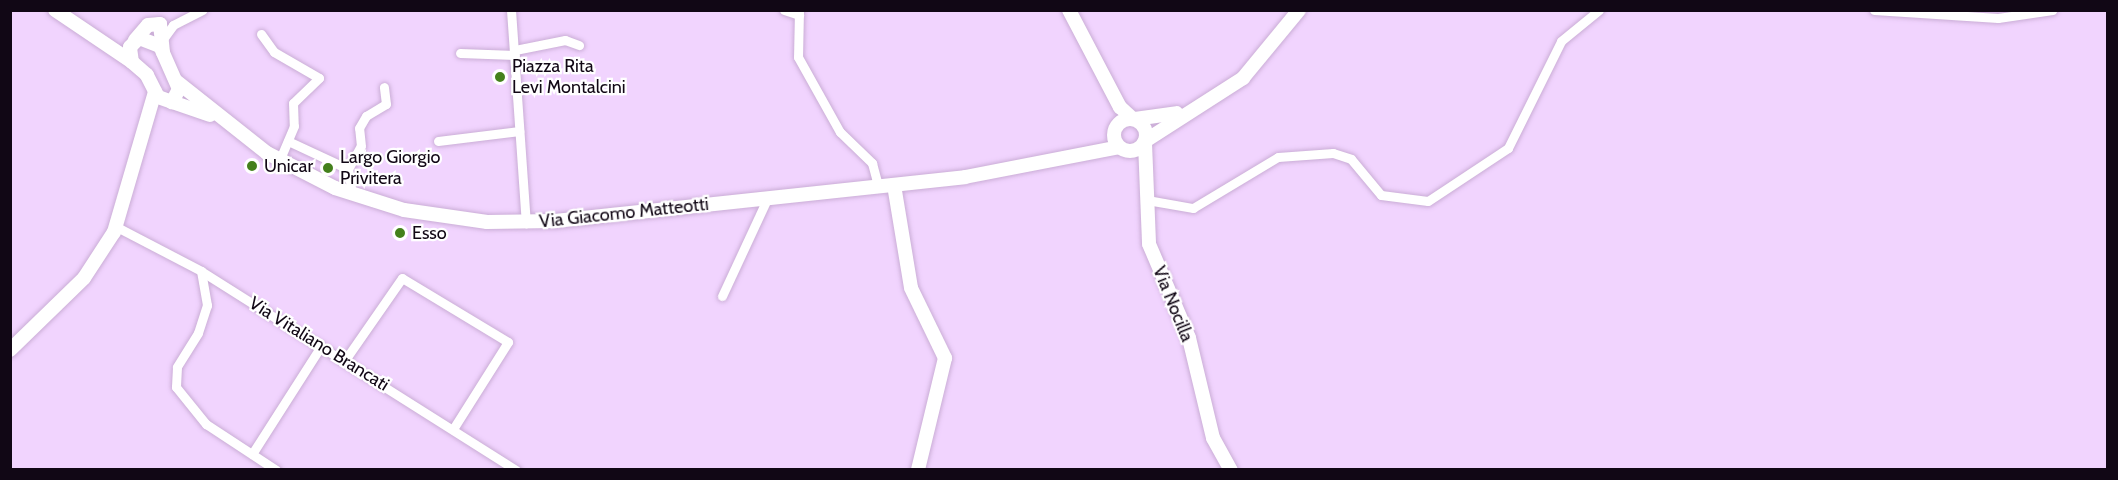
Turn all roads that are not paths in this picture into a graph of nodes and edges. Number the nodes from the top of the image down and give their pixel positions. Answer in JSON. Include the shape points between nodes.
{"nodes":[{"id":1,"x":56,"y":10,"type":"edge"},
{"id":2,"x":202,"y":10,"type":"edge"},
{"id":3,"x":511,"y":10,"type":"edge"},
{"id":4,"x":784,"y":10,"type":"edge"},
{"id":5,"x":1069,"y":10,"type":"edge"},
{"id":6,"x":1299,"y":10,"type":"edge"},
{"id":7,"x":1599,"y":10,"type":"edge"},
{"id":8,"x":1874,"y":10,"type":"edge"},
{"id":9,"x":2052,"y":10,"type":"edge"},
{"id":10,"x":799,"y":13,"type":"edge"},
{"id":11,"x":154,"y":17,"type":"edge"},
{"id":12,"x":88,"y":30,"type":"junction"},
{"id":13,"x":261,"y":34,"type":"dead end"},
{"id":14,"x":134,"y":41,"type":"junction"},
{"id":15,"x":579,"y":45,"type":"dead end"},
{"id":16,"x":163,"y":46,"type":"junction"},
{"id":17,"x":515,"y":52,"type":"junction"},
{"id":18,"x":460,"y":53,"type":"dead end"},
{"id":19,"x":132,"y":62,"type":"junction"},
{"id":20,"x":176,"y":81,"type":"junction"},
{"id":21,"x":384,"y":87,"type":"dead end"},
{"id":22,"x":155,"y":92,"type":"junction"},
{"id":23,"x":170,"y":102,"type":"junction"},
{"id":24,"x":1188,"y":111,"type":"junction"},
{"id":25,"x":217,"y":118,"type":"junction"},
{"id":26,"x":151,"y":119,"type":"junction"},
{"id":27,"x":1125,"y":122,"type":"junction"},
{"id":28,"x":519,"y":131,"type":"junction"},
{"id":29,"x":288,"y":141,"type":"junction"},
{"id":30,"x":438,"y":141,"type":"dead end"},
{"id":31,"x":1145,"y":142,"type":"junction"},
{"id":32,"x":1122,"y":149,"type":"junction"},
{"id":33,"x":1053,"y":160,"type":"junction"},
{"id":34,"x":279,"y":161,"type":"junction"},
{"id":35,"x":348,"y":169,"type":"junction"},
{"id":36,"x":1142,"y":170,"type":"junction"},
{"id":37,"x":894,"y":185,"type":"junction"},
{"id":38,"x":878,"y":186,"type":"junction"},
{"id":39,"x":352,"y":194,"type":"junction"},
{"id":40,"x":768,"y":197,"type":"junction"},
{"id":41,"x":1147,"y":200,"type":"junction"},
{"id":42,"x":525,"y":223,"type":"junction"},
{"id":43,"x":117,"y":226,"type":"junction"},
{"id":44,"x":201,"y":271,"type":"junction"},
{"id":45,"x":723,"y":296,"type":"dead end"},
{"id":46,"x":321,"y":346,"type":"junction"},
{"id":47,"x":10,"y":350,"type":"edge"},
{"id":48,"x":345,"y":360,"type":"junction"},
{"id":49,"x":453,"y":429,"type":"junction"},
{"id":50,"x":252,"y":454,"type":"junction"},
{"id":51,"x":276,"y":470,"type":"edge"},
{"id":52,"x":516,"y":470,"type":"edge"},
{"id":53,"x":918,"y":470,"type":"edge"},
{"id":54,"x":1231,"y":470,"type":"edge"}],
"edges":[{"from":1,"to":12,"type":"main road"},
{"from":2,"to":16,"type":"street","via":[[173,25]]},
{"from":3,"to":17,"type":"street"},
{"from":4,"to":10,"type":"street"},
{"from":5,"to":27,"type":"main road"},
{"from":6,"to":24,"type":"main road","via":[[1243,78]]},
{"from":7,"to":41,"type":"street","via":[[1561,41],[1508,148],[1428,201],[1381,195],[1350,159],[1332,153],[1278,157],[1200,206]]},
{"from":8,"to":9,"type":"street","via":[[1998,18]]},
{"from":10,"to":38,"type":"street","via":[[798,57],[840,132],[872,163]]},
{"from":11,"to":14,"type":"main road"},
{"from":11,"to":16,"type":"main road"},
{"from":12,"to":14,"type":"main road"},
{"from":12,"to":19,"type":"main road"},
{"from":13,"to":29,"type":"street","via":[[274,52],[319,78],[293,103]]},
{"from":14,"to":16,"type":"main road","via":[[154,40]]},
{"from":14,"to":19,"type":"main road"},
{"from":15,"to":17,"type":"street","via":[[565,40]]},
{"from":16,"to":20,"type":"main road"},
{"from":17,"to":18,"type":"street"},
{"from":17,"to":28,"type":"street"},
{"from":19,"to":22,"type":"main road","via":[[147,75]]},
{"from":20,"to":23,"type":"main road","via":[[179,93]]},
{"from":20,"to":25,"type":"main road"},
{"from":21,"to":35,"type":"street","via":[[386,104],[366,116],[359,128],[361,146]]},
{"from":22,"to":23,"type":"main road"},
{"from":22,"to":26,"type":"main road"},
{"from":23,"to":25,"type":"main road"},
{"from":23,"to":26,"type":"main road"},
{"from":24,"to":27,"type":"main road"},
{"from":24,"to":31,"type":"main road","name":"Via Giacomo Matteotti"},
{"from":25,"to":34,"type":"main road","name":"Via Giacomo Matteotti"},
{"from":26,"to":43,"type":"main road"},
{"from":27,"to":31,"type":"main road","via":[[1146,130]]},
{"from":27,"to":32,"type":"main road"},
{"from":27,"to":33,"type":"main road"},
{"from":28,"to":30,"type":"street"},
{"from":28,"to":42,"type":"street"},
{"from":29,"to":34,"type":"street"},
{"from":29,"to":35,"type":"street"},
{"from":31,"to":32,"type":"main road","name":"Via Giacomo Matteotti"},
{"from":31,"to":36,"type":"main road","name":"Via Nocilla"},
{"from":32,"to":33,"type":"main road","name":"Via Giacomo Matteotti"},
{"from":32,"to":36,"type":"main road"},
{"from":33,"to":37,"type":"main road","name":"Via Giacomo Matteotti"},
{"from":34,"to":39,"type":"main road","name":"Via Giacomo Matteotti"},
{"from":35,"to":39,"type":"street"},
{"from":36,"to":41,"type":"main road","name":"Via Nocilla"},
{"from":37,"to":38,"type":"main road","name":"Via Giacomo Matteotti"},
{"from":37,"to":53,"type":"main road","via":[[911,288],[945,358]]},
{"from":38,"to":40,"type":"main road","name":"Via Giacomo Matteotti"},
{"from":39,"to":42,"type":"main road","name":"Via Giacomo Matteotti","via":[[431,214]]},
{"from":40,"to":42,"type":"main road","name":"Via Giacomo Matteotti"},
{"from":40,"to":45,"type":"street"},
{"from":41,"to":54,"type":"main road","name":"Via Nocilla","via":[[1149,244],[1189,338],[1213,438]]},
{"from":43,"to":44,"type":"street","name":"Via Vitaliano Brancati"},
{"from":43,"to":47,"type":"main road","via":[[84,278]]},
{"from":44,"to":46,"type":"street","name":"Via Vitaliano Brancati"},
{"from":44,"to":50,"type":"street","via":[[207,305],[198,333],[174,376],[176,387],[206,424]]},
{"from":46,"to":48,"type":"street","name":"Via Vitaliano Brancati"},
{"from":46,"to":50,"type":"street"},
{"from":48,"to":49,"type":"street","name":"Via Vitaliano Brancati"},
{"from":48,"to":49,"type":"street","via":[[402,278],[508,342]]},
{"from":49,"to":52,"type":"street","name":"Via Vitaliano Brancati"},
{"from":50,"to":51,"type":"street"}]}
